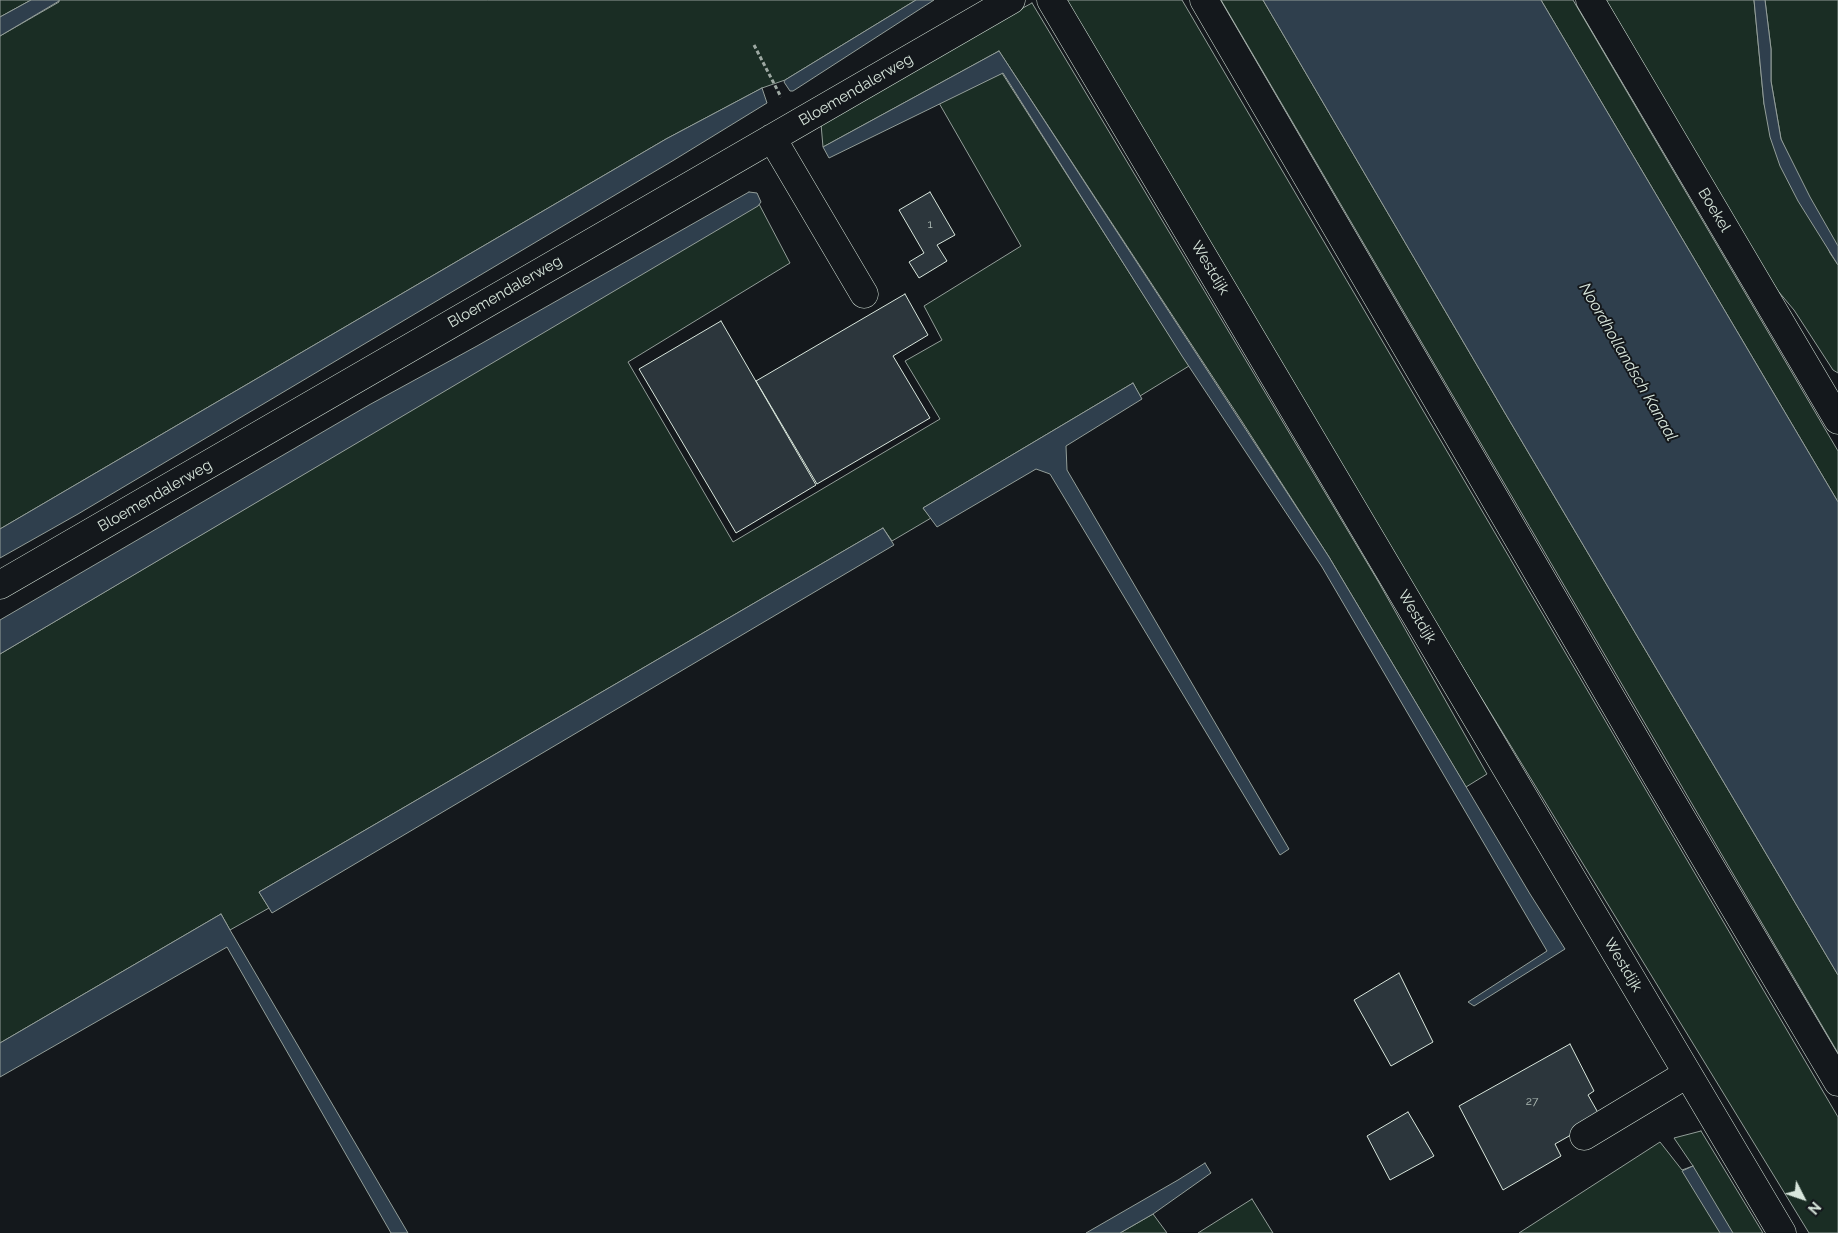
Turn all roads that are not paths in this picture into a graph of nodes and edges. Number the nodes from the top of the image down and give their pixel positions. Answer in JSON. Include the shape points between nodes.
{"nodes":[{"id":1,"x":1011,"y":0,"type":"edge"},
{"id":2,"x":1052,"y":0,"type":"edge"},
{"id":3,"x":1204,"y":0,"type":"edge"},
{"id":4,"x":1590,"y":0,"type":"edge"},
{"id":5,"x":772,"y":138,"type":"junction"},
{"id":6,"x":864,"y":294,"type":"dead end"},
{"id":7,"x":1831,"y":392,"type":"edge"},
{"id":8,"x":1838,"y":420,"type":"edge"},
{"id":9,"x":0,"y":585,"type":"edge"},
{"id":10,"x":1687,"y":1074,"type":"junction"},
{"id":11,"x":1838,"y":1082,"type":"edge"},
{"id":12,"x":1584,"y":1136,"type":"dead end"},
{"id":13,"x":1782,"y":1233,"type":"edge"}],
"edges":[{"from":1,"to":5,"type":"street","name":"Bloemendalerweg"},
{"from":2,"to":10,"type":"street","name":"Westdijk"},
{"from":3,"to":11,"type":"street"},
{"from":4,"to":7,"type":"street","name":"Boekel"},
{"from":5,"to":6,"type":"street"},
{"from":5,"to":9,"type":"street","name":"Bloemendalerweg"},
{"from":7,"to":8,"type":"street","name":"Boekel"},
{"from":10,"to":12,"type":"street"},
{"from":10,"to":13,"type":"street","name":"Westdijk"}]}
